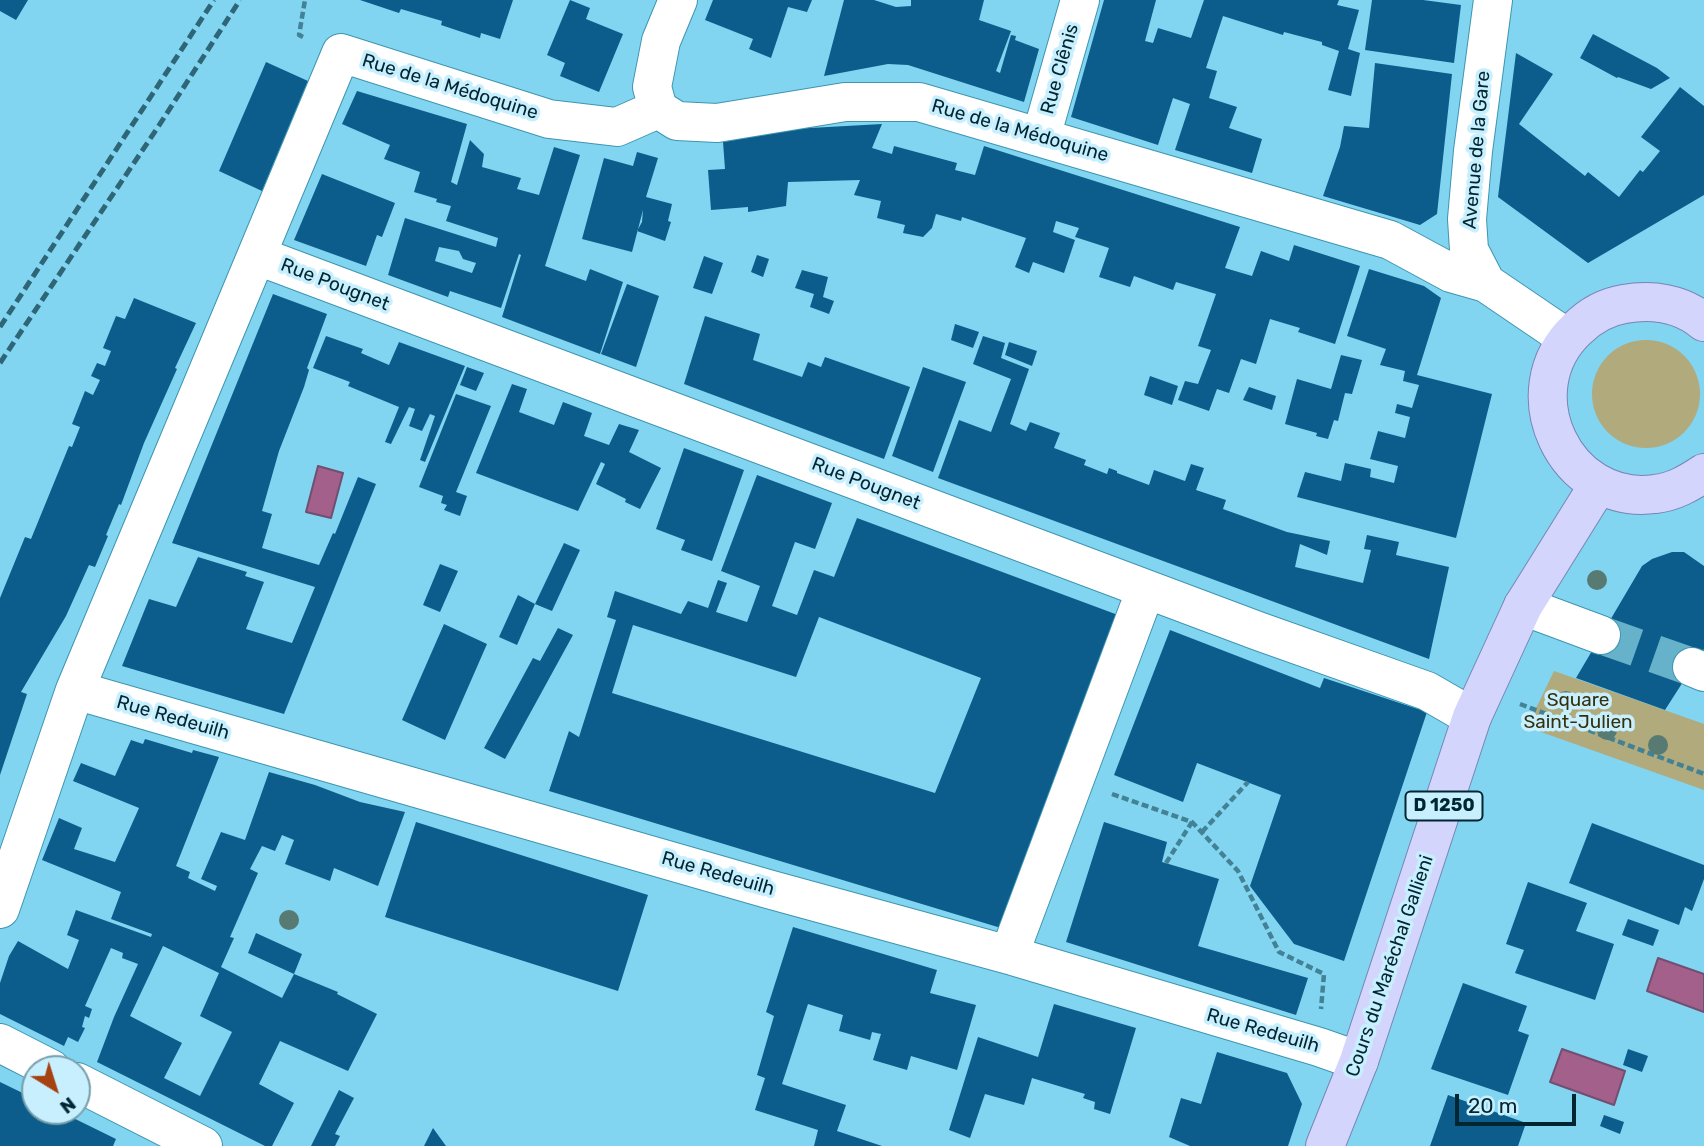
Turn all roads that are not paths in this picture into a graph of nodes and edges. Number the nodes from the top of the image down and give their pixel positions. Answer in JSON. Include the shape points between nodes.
{"nodes":[{"id":1,"x":678,"y":0,"type":"edge"},
{"id":2,"x":1080,"y":0,"type":"edge"},
{"id":3,"x":1493,"y":0,"type":"edge"},
{"id":4,"x":658,"y":110,"type":"junction"},
{"id":5,"x":1041,"y":138,"type":"junction"},
{"id":6,"x":258,"y":256,"type":"junction"},
{"id":7,"x":1486,"y":283,"type":"junction"},
{"id":8,"x":1704,"y":322,"type":"edge"},
{"id":9,"x":1567,"y":338,"type":"junction"},
{"id":10,"x":1704,"y":473,"type":"edge"},
{"id":11,"x":1599,"y":484,"type":"junction"},
{"id":12,"x":1146,"y":589,"type":"junction"},
{"id":13,"x":1523,"y":606,"type":"junction"},
{"id":14,"x":1601,"y":635,"type":"tunnel mouth"},
{"id":15,"x":75,"y":690,"type":"junction"},
{"id":16,"x":1477,"y":704,"type":"junction"},
{"id":17,"x":0,"y":909,"type":"edge"},
{"id":18,"x":1009,"y":955,"type":"junction"},
{"id":19,"x":0,"y":1043,"type":"edge"},
{"id":20,"x":24,"y":1055,"type":"edge"},
{"id":21,"x":1359,"y":1061,"type":"junction"},
{"id":22,"x":91,"y":1089,"type":"edge"},
{"id":23,"x":203,"y":1146,"type":"edge"},
{"id":24,"x":1325,"y":1146,"type":"edge"}],
"edges":[{"from":1,"to":4,"type":"street","via":[[661,41],[652,87]]},
{"from":2,"to":5,"type":"street","name":"Rue Clênis"},
{"from":3,"to":7,"type":"street","name":"Avenue de la Gare","via":[[1467,219],[1469,250]]},
{"from":4,"to":5,"type":"street","name":"Rue de la Médoquine","via":[[677,121],[717,123],[845,102],[919,102]]},
{"from":4,"to":6,"type":"street","name":"Rue de la Médoquine","via":[[617,127],[549,118],[341,53]]},
{"from":5,"to":7,"type":"street","name":"Rue de la Médoquine","via":[[1390,240],[1451,273]]},
{"from":6,"to":12,"type":"street","name":"Rue Pougnet"},
{"from":6,"to":15,"type":"street"},
{"from":7,"to":9,"type":"street","name":"Avenue de la Gare"},
{"from":8,"to":9,"type":"main road","via":[[1670,304],[1641,300],[1613,306],[1588,319]]},
{"from":9,"to":11,"type":"main road","via":[[1551,369],[1547,402],[1553,435],[1572,463]]},
{"from":10,"to":11,"type":"main road","via":[[1683,487],[1655,494],[1625,493]]},
{"from":11,"to":13,"type":"main road","name":"Cours du Maréchal Gallieni","number":"D 1250"},
{"from":12,"to":16,"type":"street","name":"Rue Pougnet","via":[[1427,691]]},
{"from":12,"to":18,"type":"street"},
{"from":13,"to":14,"type":"street"},
{"from":13,"to":16,"type":"main road","name":"Cours du Maréchal Gallieni","number":"D 1250"},
{"from":15,"to":17,"type":"street"},
{"from":15,"to":18,"type":"street","name":"Rue Redeuilh"},
{"from":16,"to":21,"type":"main road","name":"Cours du Maréchal Gallieni","number":"D 1250"},
{"from":18,"to":21,"type":"street","name":"Rue Redeuilh"},
{"from":19,"to":20,"type":"street"},
{"from":21,"to":24,"type":"main road","name":"Cours du Maréchal Gallieni","number":"D 1250"},
{"from":22,"to":23,"type":"street"}]}
